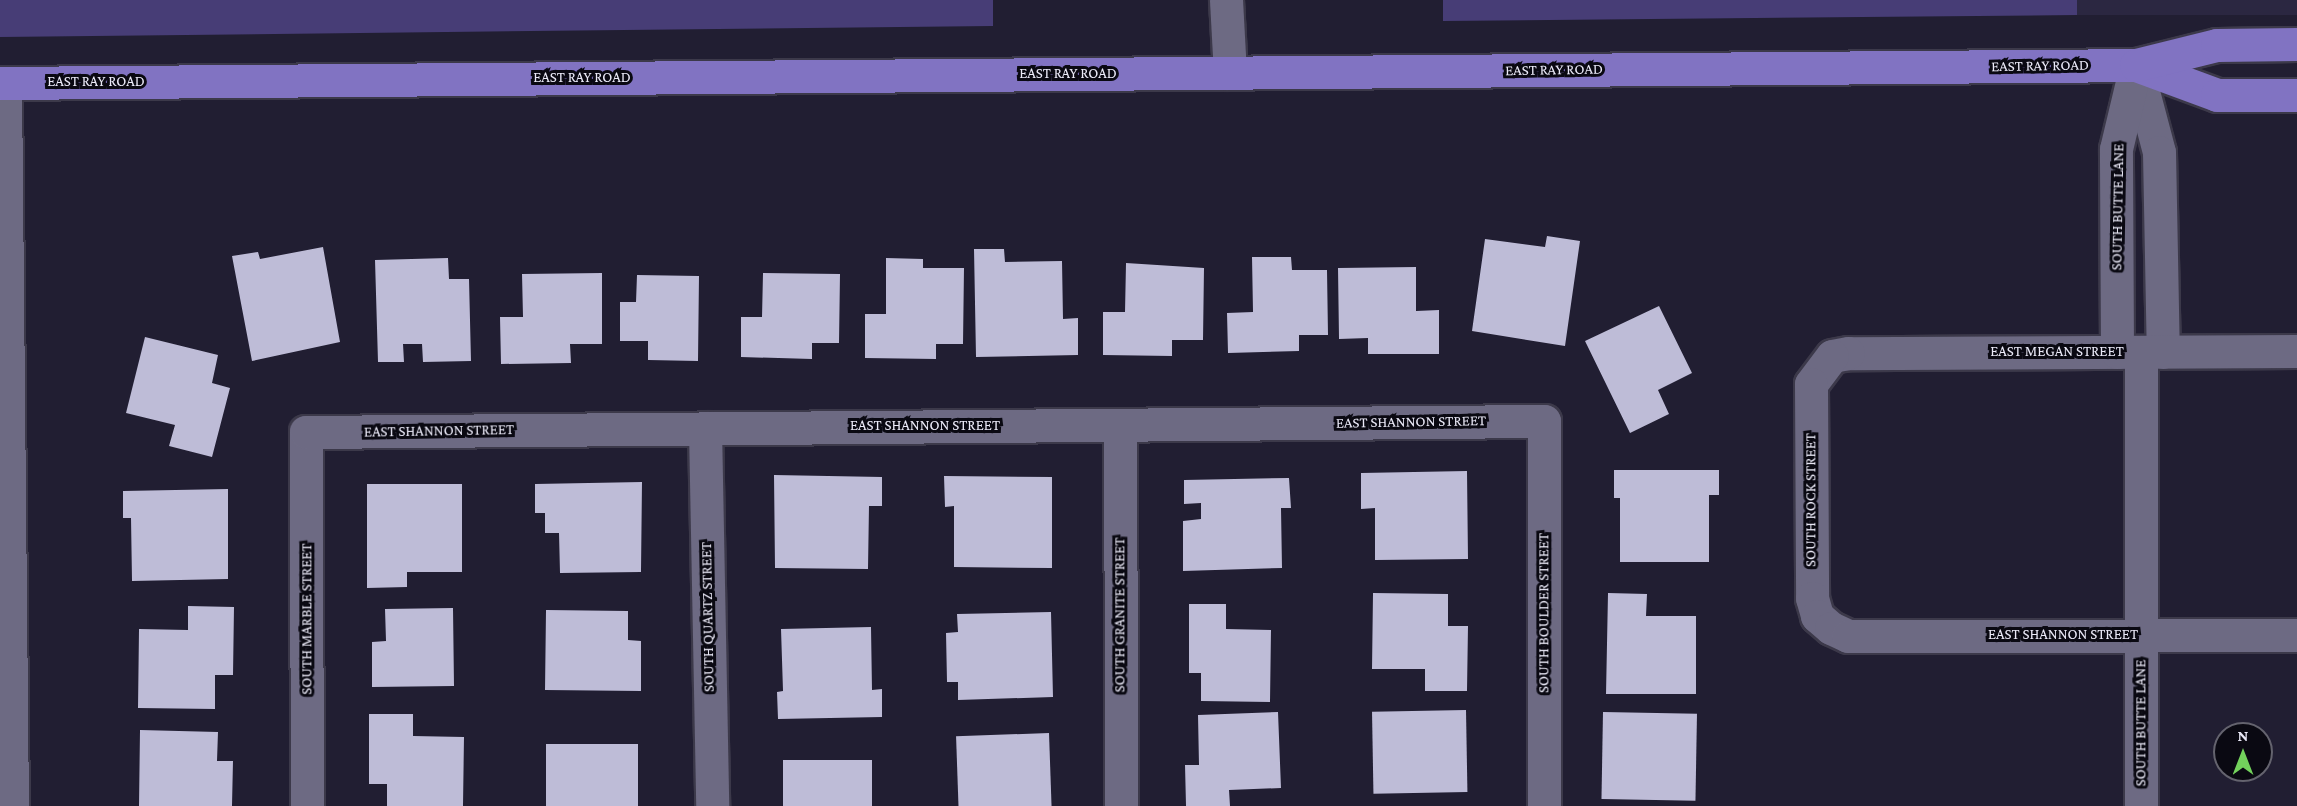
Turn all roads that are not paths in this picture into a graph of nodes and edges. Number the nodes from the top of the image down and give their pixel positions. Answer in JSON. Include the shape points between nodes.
{"nodes":[{"id":1,"x":1226,"y":0,"type":"edge"},
{"id":2,"x":2297,"y":44,"type":"edge"},
{"id":3,"x":2136,"y":65,"type":"junction"},
{"id":4,"x":1230,"y":73,"type":"junction"},
{"id":5,"x":3,"y":83,"type":"edge"},
{"id":6,"x":2297,"y":95,"type":"edge"},
{"id":7,"x":2297,"y":351,"type":"edge"},
{"id":8,"x":2140,"y":352,"type":"junction"},
{"id":9,"x":1822,"y":368,"type":"joint"},
{"id":10,"x":1544,"y":421,"type":"joint"},
{"id":11,"x":1120,"y":425,"type":"junction"},
{"id":12,"x":705,"y":428,"type":"junction"},
{"id":13,"x":306,"y":432,"type":"joint"},
{"id":14,"x":1831,"y":628,"type":"joint"},
{"id":15,"x":2141,"y":635,"type":"junction"},
{"id":16,"x":2297,"y":635,"type":"edge"},
{"id":17,"x":12,"y":806,"type":"edge"},
{"id":18,"x":307,"y":806,"type":"edge"},
{"id":19,"x":712,"y":806,"type":"edge"},
{"id":20,"x":1121,"y":806,"type":"edge"},
{"id":21,"x":1544,"y":806,"type":"edge"},
{"id":22,"x":2141,"y":806,"type":"edge"}],
"edges":[{"from":1,"to":4,"type":"street"},
{"from":2,"to":3,"type":"main road","name":"EAST RAY ROAD","via":[[2217,45]]},
{"from":3,"to":4,"type":"main road","name":"EAST RAY ROAD"},
{"from":3,"to":6,"type":"main road","name":"EAST RAY ROAD","via":[[2217,95]]},
{"from":3,"to":8,"type":"street","name":"SOUTH BUTTE LANE","via":[[2116,149]]},
{"from":3,"to":8,"type":"street","name":"SOUTH BUTTE LANE","via":[[2159,152]]},
{"from":4,"to":5,"type":"main road","name":"EAST RAY ROAD"},
{"from":5,"to":17,"type":"street"},
{"from":7,"to":8,"type":"street","name":"EAST MEGAN STREET"},
{"from":8,"to":9,"type":"street","name":"EAST MEGAN STREET","via":[[1848,353],[1832,356]]},
{"from":8,"to":15,"type":"street","name":"SOUTH BUTTE LANE"},
{"from":9,"to":14,"type":"street","name":"SOUTH ROCK STREET","via":[[1811,384],[1812,598],[1817,616]]},
{"from":10,"to":11,"type":"street","name":"EAST SHANNON STREET"},
{"from":10,"to":21,"type":"street","name":"SOUTH BOULDER STREET"},
{"from":11,"to":12,"type":"street","name":"EAST SHANNON STREET"},
{"from":11,"to":20,"type":"street","name":"SOUTH GRANITE STREET"},
{"from":12,"to":13,"type":"street","name":"EAST SHANNON STREET"},
{"from":12,"to":19,"type":"street","name":"SOUTH QUARTZ STREET"},
{"from":13,"to":18,"type":"street","name":"SOUTH MARBLE STREET"},
{"from":14,"to":15,"type":"street","name":"EAST SHANNON STREET","via":[[1848,636]]},
{"from":15,"to":16,"type":"street","name":"EAST SHANNON STREET"},
{"from":15,"to":22,"type":"street","name":"SOUTH BUTTE LANE"}]}
